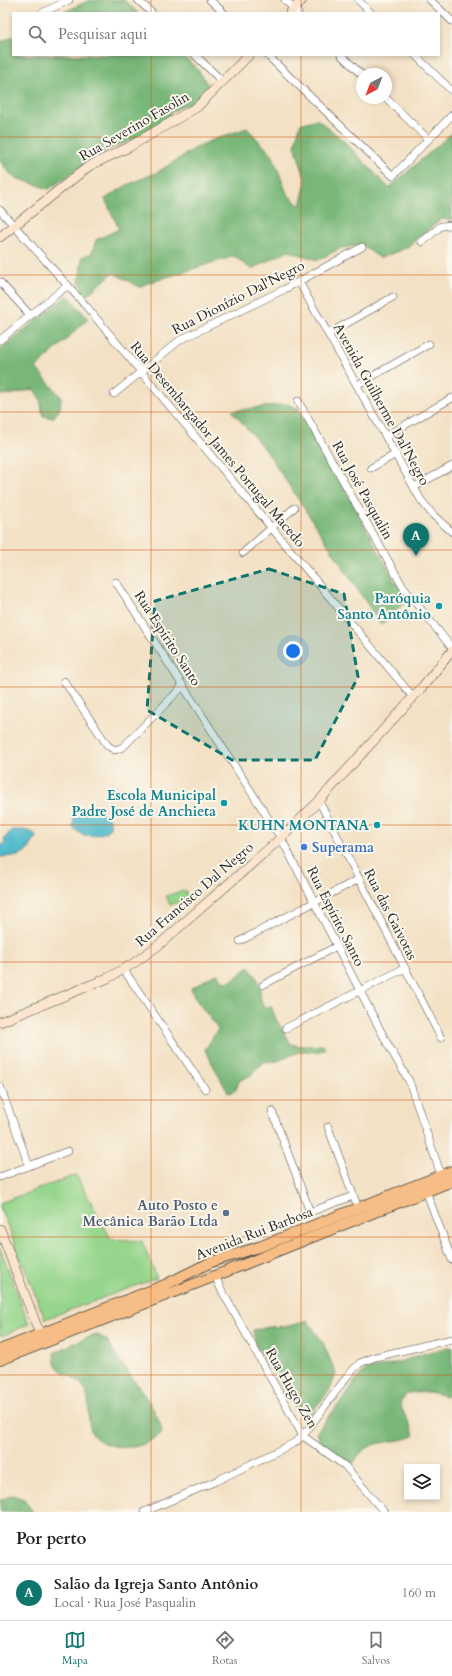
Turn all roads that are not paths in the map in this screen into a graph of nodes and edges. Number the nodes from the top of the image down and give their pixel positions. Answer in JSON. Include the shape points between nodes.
{"nodes":[{"id":1,"x":69,"y":0,"type":"edge"},
{"id":2,"x":138,"y":0,"type":"edge"},
{"id":3,"x":210,"y":0,"type":"edge"},
{"id":4,"x":285,"y":0,"type":"edge"},
{"id":5,"x":302,"y":0,"type":"edge"},
{"id":6,"x":358,"y":0,"type":"edge"},
{"id":7,"x":430,"y":0,"type":"edge"},
{"id":8,"x":44,"y":12,"type":"edge"},
{"id":9,"x":151,"y":12,"type":"edge"},
{"id":10,"x":223,"y":12,"type":"edge"},
{"id":11,"x":294,"y":12,"type":"edge"},
{"id":12,"x":370,"y":12,"type":"edge"},
{"id":13,"x":452,"y":21,"type":"edge"},
{"id":14,"x":196,"y":56,"type":"edge"},
{"id":15,"x":248,"y":56,"type":"edge"},
{"id":16,"x":268,"y":56,"type":"edge"},
{"id":17,"x":342,"y":56,"type":"edge"},
{"id":18,"x":416,"y":56,"type":"edge"},
{"id":19,"x":356,"y":69,"type":"edge"},
{"id":20,"x":223,"y":82,"type":"junction"},
{"id":21,"x":452,"y":91,"type":"edge"},
{"id":22,"x":392,"y":104,"type":"edge"},
{"id":23,"x":452,"y":115,"type":"edge"},
{"id":24,"x":428,"y":139,"type":"junction"},
{"id":25,"x":0,"y":210,"type":"edge"},
{"id":26,"x":452,"y":225,"type":"edge"},
{"id":27,"x":14,"y":226,"type":"junction"},
{"id":28,"x":0,"y":237,"type":"edge"},
{"id":29,"x":422,"y":242,"type":"dead end"},
{"id":30,"x":362,"y":247,"type":"dead end"},
{"id":31,"x":0,"y":282,"type":"edge"},
{"id":32,"x":299,"y":282,"type":"junction"},
{"id":33,"x":68,"y":285,"type":"junction"},
{"id":34,"x":393,"y":297,"type":"dead end"},
{"id":35,"x":30,"y":315,"type":"junction"},
{"id":36,"x":328,"y":334,"type":"junction"},
{"id":37,"x":0,"y":340,"type":"edge"},
{"id":38,"x":429,"y":344,"type":"dead end"},
{"id":39,"x":141,"y":371,"type":"junction"},
{"id":40,"x":357,"y":385,"type":"junction"},
{"id":41,"x":114,"y":394,"type":"dead end"},
{"id":42,"x":452,"y":398,"type":"edge"},
{"id":43,"x":298,"y":401,"type":"dead end"},
{"id":44,"x":386,"y":436,"type":"junction"},
{"id":45,"x":396,"y":454,"type":"junction"},
{"id":46,"x":452,"y":466,"type":"edge"},
{"id":47,"x":371,"y":468,"type":"dead end"},
{"id":48,"x":414,"y":487,"type":"junction"},
{"id":49,"x":294,"y":508,"type":"dead end"},
{"id":50,"x":272,"y":528,"type":"junction"},
{"id":51,"x":452,"y":532,"type":"edge"},
{"id":52,"x":243,"y":553,"type":"dead end"},
{"id":53,"x":116,"y":582,"type":"dead end"},
{"id":54,"x":452,"y":648,"type":"edge"},
{"id":55,"x":452,"y":651,"type":"edge"},
{"id":56,"x":64,"y":681,"type":"dead end"},
{"id":57,"x":183,"y":686,"type":"junction"},
{"id":58,"x":413,"y":697,"type":"junction"},
{"id":59,"x":319,"y":801,"type":"junction"},
{"id":60,"x":281,"y":838,"type":"junction"},
{"id":61,"x":359,"y":879,"type":"junction"},
{"id":62,"x":314,"y":902,"type":"junction"},
{"id":63,"x":240,"y":941,"type":"dead end"},
{"id":64,"x":337,"y":946,"type":"junction"},
{"id":65,"x":404,"y":968,"type":"junction"},
{"id":66,"x":124,"y":970,"type":"junction"},
{"id":67,"x":263,"y":985,"type":"dead end"},
{"id":68,"x":360,"y":991,"type":"junction"},
{"id":69,"x":0,"y":1022,"type":"edge"},
{"id":70,"x":286,"y":1028,"type":"dead end"},
{"id":71,"x":440,"y":1038,"type":"dead end"},
{"id":72,"x":0,"y":1086,"type":"edge"},
{"id":73,"x":205,"y":1089,"type":"dead end"},
{"id":74,"x":272,"y":1111,"type":"dead end"},
{"id":75,"x":328,"y":1128,"type":"dead end"},
{"id":76,"x":68,"y":1151,"type":"dead end"},
{"id":77,"x":29,"y":1166,"type":"junction"},
{"id":78,"x":452,"y":1171,"type":"edge"},
{"id":79,"x":441,"y":1175,"type":"junction"},
{"id":80,"x":0,"y":1177,"type":"edge"},
{"id":81,"x":452,"y":1181,"type":"edge"},
{"id":82,"x":426,"y":1191,"type":"junction"},
{"id":83,"x":353,"y":1196,"type":"junction"},
{"id":84,"x":358,"y":1208,"type":"junction"},
{"id":85,"x":0,"y":1229,"type":"edge"},
{"id":86,"x":452,"y":1260,"type":"edge"},
{"id":87,"x":209,"y":1263,"type":"junction"},
{"id":88,"x":214,"y":1277,"type":"junction"},
{"id":89,"x":42,"y":1338,"type":"junction"},
{"id":90,"x":452,"y":1339,"type":"edge"},
{"id":91,"x":0,"y":1350,"type":"edge"},
{"id":92,"x":0,"y":1360,"type":"edge"},
{"id":93,"x":303,"y":1436,"type":"junction"},
{"id":94,"x":144,"y":1512,"type":"edge"},
{"id":95,"x":384,"y":1512,"type":"edge"}],
"edges":[{"from":1,"to":8,"type":"street"},
{"from":2,"to":9,"type":"street"},
{"from":3,"to":10,"type":"street"},
{"from":4,"to":11,"type":"street"},
{"from":5,"to":11,"type":"street"},
{"from":6,"to":12,"type":"street"},
{"from":7,"to":13,"type":"street"},
{"from":14,"to":20,"type":"street"},
{"from":15,"to":20,"type":"street","name":"Rua Severino Fasolin"},
{"from":16,"to":24,"type":"street","via":[[393,176]]},
{"from":17,"to":19,"type":"street"},
{"from":18,"to":21,"type":"street"},
{"from":20,"to":27,"type":"street","name":"Rua Severino Fasolin","via":[[190,112],[85,168]]},
{"from":22,"to":24,"type":"street"},
{"from":23,"to":24,"type":"street"},
{"from":25,"to":27,"type":"street","name":"Rua Desembargador James Portugal Macedo"},
{"from":26,"to":29,"type":"street","via":[[441,226]]},
{"from":27,"to":28,"type":"street","name":"Rua Severino Fasolin"},
{"from":27,"to":33,"type":"street","name":"Rua Desembargador James Portugal Macedo"},
{"from":30,"to":32,"type":"street","name":"Rua Dionízio Dal'Negro"},
{"from":31,"to":35,"type":"street"},
{"from":32,"to":36,"type":"street","name":"Avenida Guilherme Dal'Negro"},
{"from":32,"to":39,"type":"street","name":"Rua Dionízio Dal'Negro","via":[[187,336]]},
{"from":33,"to":35,"type":"street"},
{"from":33,"to":39,"type":"street","name":"Rua Desembargador James Portugal Macedo"},
{"from":34,"to":36,"type":"street"},
{"from":35,"to":37,"type":"street"},
{"from":36,"to":40,"type":"street","name":"Avenida Guilherme Dal'Negro"},
{"from":38,"to":40,"type":"street"},
{"from":39,"to":41,"type":"street","name":"Rua Dionízio Dal'Negro"},
{"from":39,"to":50,"type":"street","name":"Rua Desembargador James Portugal Macedo"},
{"from":40,"to":44,"type":"street","name":"Avenida Guilherme Dal'Negro"},
{"from":42,"to":44,"type":"street"},
{"from":43,"to":54,"type":"street","name":"Rua José Pasqualin","via":[[403,587]]},
{"from":44,"to":45,"type":"street","name":"Avenida Guilherme Dal'Negro"},
{"from":45,"to":47,"type":"street"},
{"from":45,"to":48,"type":"street","name":"Avenida Guilherme Dal'Negro"},
{"from":46,"to":48,"type":"street"},
{"from":48,"to":51,"type":"street","name":"Avenida Guilherme Dal'Negro","via":[[433,515]]},
{"from":49,"to":50,"type":"street"},
{"from":50,"to":52,"type":"street"},
{"from":50,"to":58,"type":"street","name":"Rua Desembargador James Portugal Macedo"},
{"from":53,"to":57,"type":"street","name":"Rua Espírito Santo"},
{"from":55,"to":58,"type":"street","name":"Rua Francisco Dal Negro"},
{"from":56,"to":57,"type":"street","via":[[108,746],[115,750],[123,747]]},
{"from":57,"to":60,"type":"street","name":"Rua Espírito Santo"},
{"from":58,"to":59,"type":"street","name":"Rua Francisco Dal Negro"},
{"from":59,"to":60,"type":"street","name":"Rua Francisco Dal Negro"},
{"from":59,"to":61,"type":"street","name":"Rua das Gaivotas"},
{"from":60,"to":62,"type":"street","name":"Rua Espírito Santo"},
{"from":60,"to":66,"type":"street","name":"Rua Francisco Dal Negro","via":[[160,944]]},
{"from":61,"to":62,"type":"street"},
{"from":61,"to":65,"type":"street","name":"Rua das Gaivotas"},
{"from":62,"to":63,"type":"street"},
{"from":62,"to":64,"type":"street","name":"Rua Espírito Santo"},
{"from":64,"to":67,"type":"street"},
{"from":64,"to":68,"type":"street","name":"Rua Espírito Santo"},
{"from":65,"to":68,"type":"street"},
{"from":65,"to":71,"type":"street","name":"Rua das Gaivotas"},
{"from":66,"to":69,"type":"street","name":"Rua Francisco Dal Negro","via":[[92,986]]},
{"from":66,"to":73,"type":"street"},
{"from":68,"to":70,"type":"street"},
{"from":68,"to":79,"type":"street","name":"Rua Espírito Santo","via":[[386,1043],[409,1081]]},
{"from":72,"to":77,"type":"street"},
{"from":74,"to":83,"type":"street","via":[[310,1212]]},
{"from":75,"to":83,"type":"street"},
{"from":76,"to":77,"type":"street"},
{"from":77,"to":80,"type":"street"},
{"from":78,"to":79,"type":"main road","name":"Avenida Rui Barbosa"},
{"from":79,"to":84,"type":"main road","name":"Avenida Rui Barbosa"},
{"from":81,"to":82,"type":"main road","name":"Avenida Rui Barbosa"},
{"from":82,"to":86,"type":"street"},
{"from":82,"to":88,"type":"main road","name":"Avenida Rui Barbosa"},
{"from":83,"to":84,"type":"street"},
{"from":84,"to":87,"type":"main road","name":"Avenida Rui Barbosa","via":[[242,1254]]},
{"from":85,"to":89,"type":"street"},
{"from":87,"to":88,"type":"main road","via":[[204,1268],[205,1274]]},
{"from":87,"to":89,"type":"main road","name":"Avenida Rui Barbosa","via":[[165,1285]]},
{"from":88,"to":89,"type":"main road","name":"Avenida Rui Barbosa"},
{"from":88,"to":93,"type":"street","name":"Rua Hugo Zen"},
{"from":89,"to":91,"type":"main road","name":"Avenida Rui Barbosa"},
{"from":89,"to":92,"type":"main road","name":"Avenida Rui Barbosa"},
{"from":90,"to":93,"type":"street","via":[[374,1357],[360,1363],[348,1375]]},
{"from":93,"to":94,"type":"street","via":[[285,1449]]},
{"from":93,"to":95,"type":"street","name":"Rua Hugo Zen","via":[[345,1466]]}]}
